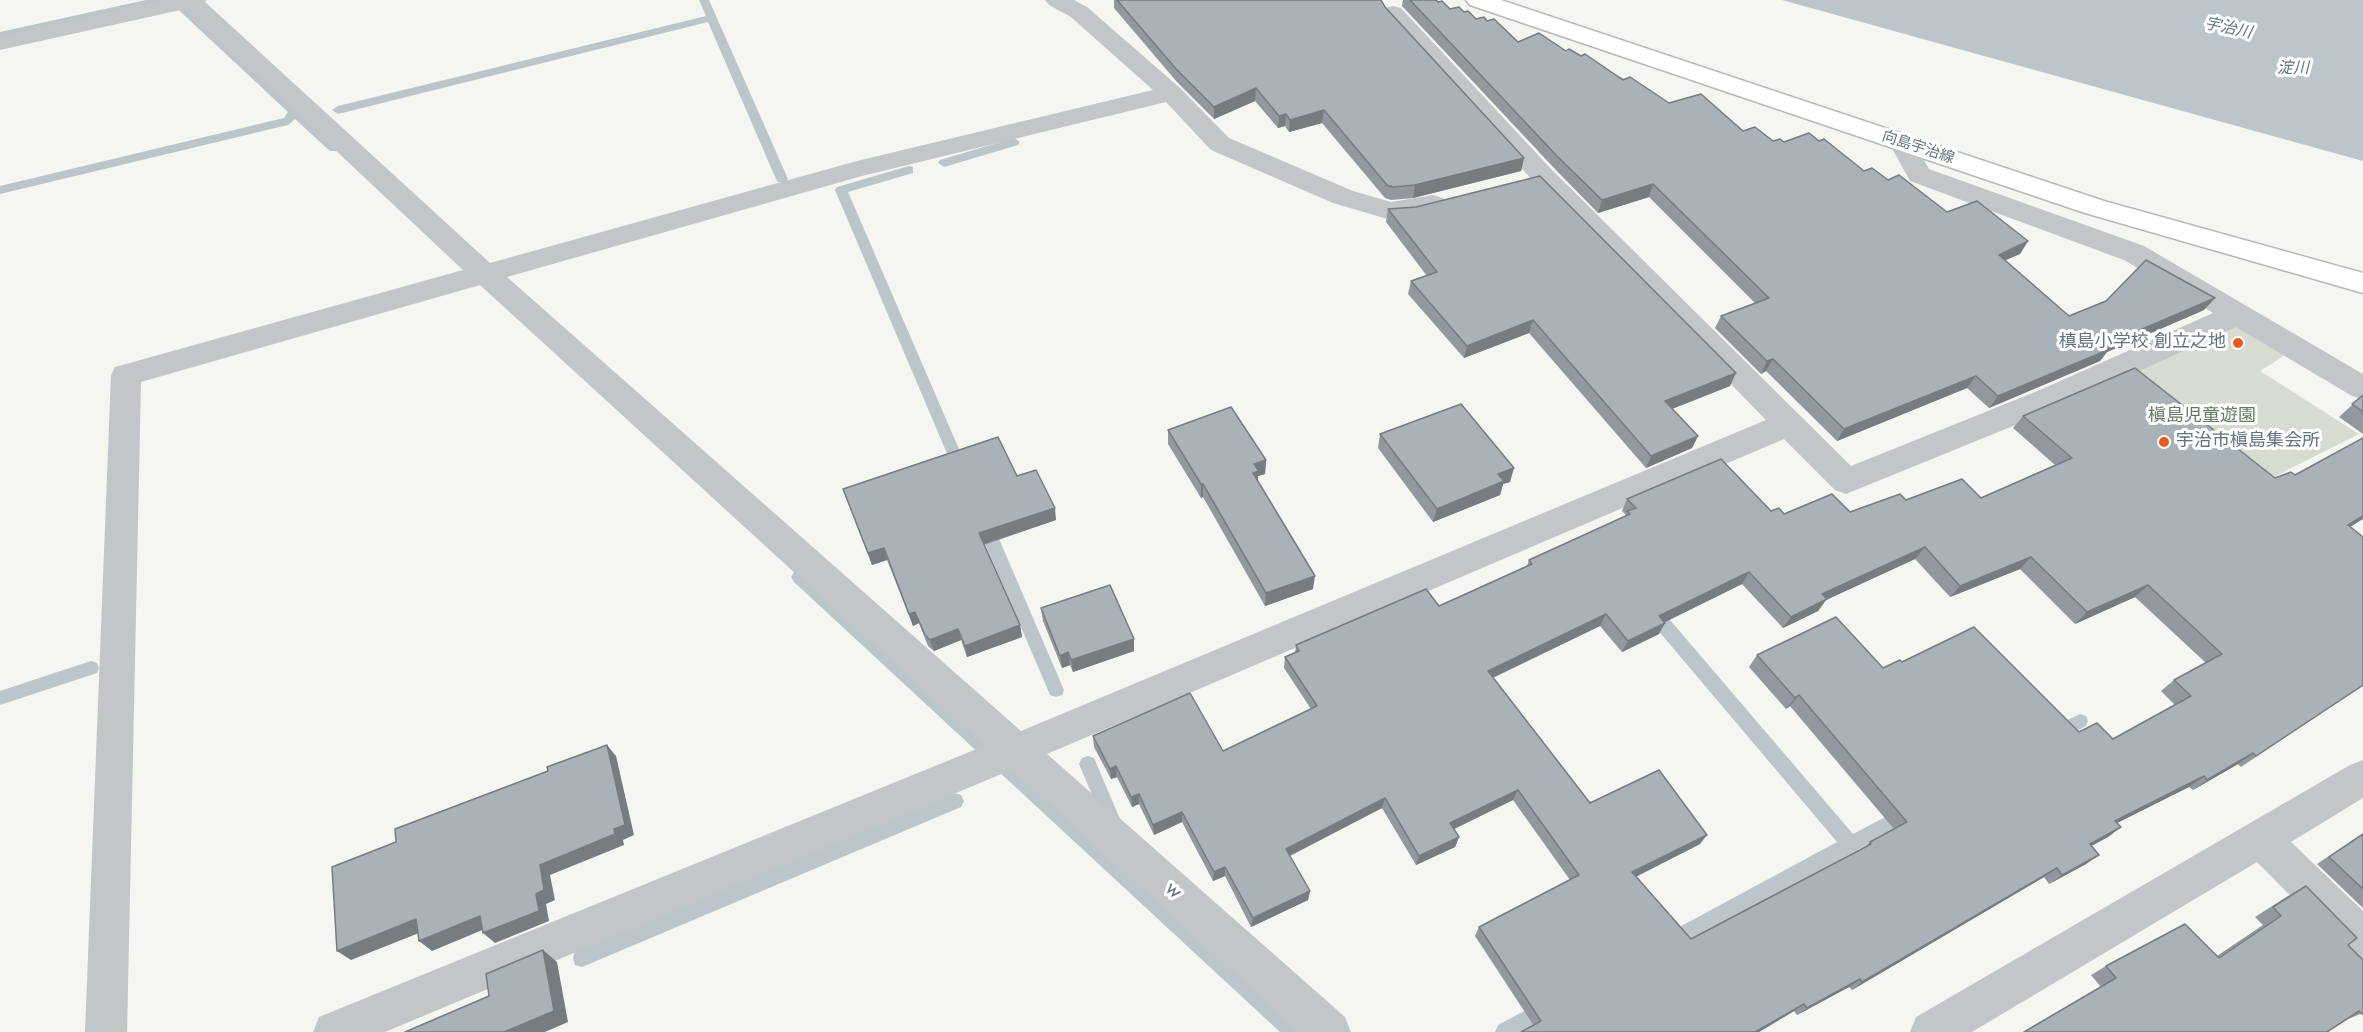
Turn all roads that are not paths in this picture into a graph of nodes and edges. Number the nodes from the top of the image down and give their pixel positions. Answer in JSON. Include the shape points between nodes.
{"nodes":[{"id":1,"x":1057,"y":0,"type":"edge"},
{"id":2,"x":1478,"y":0,"type":"edge"},
{"id":3,"x":192,"y":1,"type":"edge"},
{"id":4,"x":1393,"y":13,"type":"edge"},
{"id":5,"x":0,"y":43,"type":"edge"},
{"id":6,"x":1171,"y":93,"type":"junction"},
{"id":7,"x":1902,"y":143,"type":"junction"},
{"id":8,"x":1456,"y":198,"type":"edge"},
{"id":9,"x":484,"y":273,"type":"junction"},
{"id":10,"x":2363,"y":284,"type":"edge"},
{"id":11,"x":2236,"y":315,"type":"junction"},
{"id":12,"x":2363,"y":388,"type":"edge"},
{"id":13,"x":1790,"y":423,"type":"junction"},
{"id":14,"x":1016,"y":750,"type":"junction"},
{"id":15,"x":2363,"y":777,"type":"edge"},
{"id":16,"x":2261,"y":839,"type":"junction"},
{"id":17,"x":2363,"y":940,"type":"edge"},
{"id":18,"x":106,"y":1032,"type":"edge"},
{"id":19,"x":334,"y":1032,"type":"edge"},
{"id":20,"x":1330,"y":1032,"type":"edge"},
{"id":21,"x":1931,"y":1032,"type":"edge"}],
"edges":[{"from":1,"to":6,"type":"street","via":[[1079,12]]},
{"from":2,"to":7,"type":"main road","name":"向島宇治線"},
{"from":3,"to":5,"type":"street"},
{"from":3,"to":9,"type":"street","name":"w"},
{"from":4,"to":13,"type":"street","via":[[1497,126],[1532,178]]},
{"from":6,"to":8,"type":"street","via":[[1220,144],[1343,197],[1390,211]]},
{"from":6,"to":9,"type":"street","via":[[856,169]]},
{"from":7,"to":10,"type":"main road","name":"向島宇治線","via":[[2095,207]]},
{"from":7,"to":11,"type":"street","via":[[1918,175],[2134,253]]},
{"from":9,"to":14,"type":"street","name":"w"},
{"from":9,"to":18,"type":"street","via":[[126,375]]},
{"from":11,"to":12,"type":"street"},
{"from":11,"to":13,"type":"street","via":[[2051,398],[1846,481]]},
{"from":13,"to":14,"type":"street"},
{"from":14,"to":19,"type":"street"},
{"from":14,"to":20,"type":"street","name":"w"},
{"from":15,"to":16,"type":"street"},
{"from":16,"to":17,"type":"street"},
{"from":16,"to":21,"type":"street"}]}
